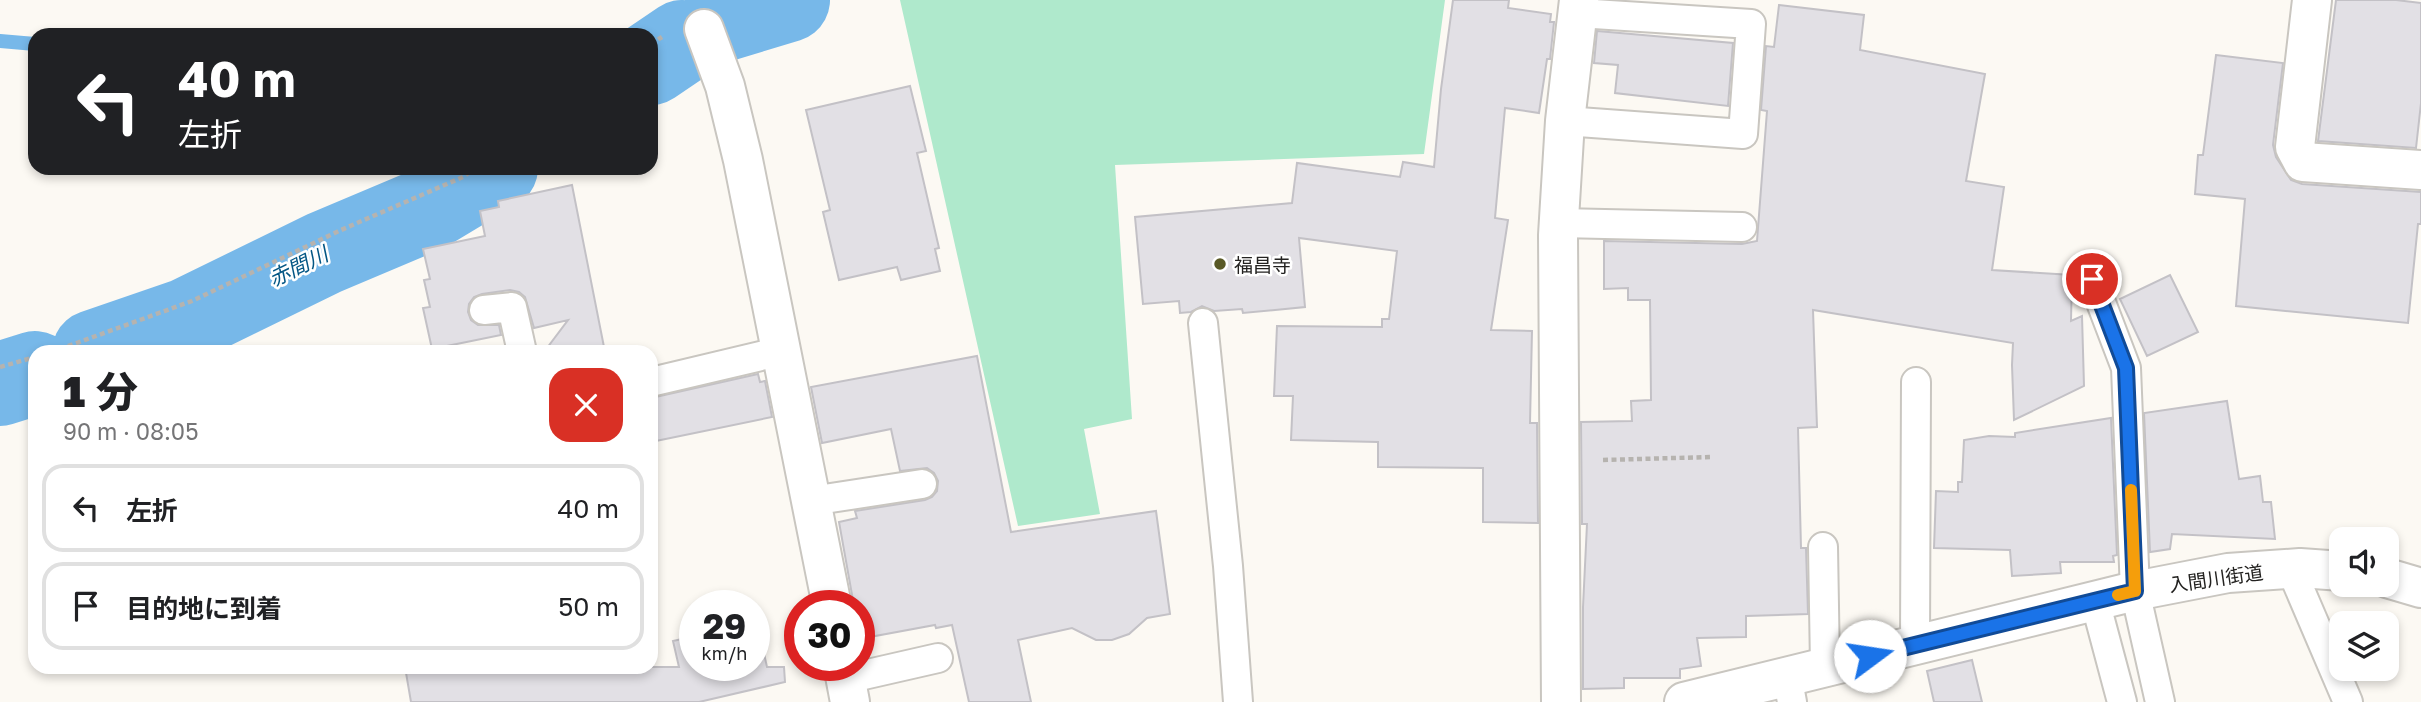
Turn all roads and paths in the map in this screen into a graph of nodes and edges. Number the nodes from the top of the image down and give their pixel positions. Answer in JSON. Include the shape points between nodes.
{"nodes":[{"id":1,"x":2312,"y":0,"type":"edge"},
{"id":2,"x":1578,"y":6,"type":"edge"},
{"id":3,"x":704,"y":29,"type":"dead end"},
{"id":4,"x":1565,"y":121,"type":"junction"},
{"id":5,"x":2421,"y":170,"type":"edge"},
{"id":6,"x":466,"y":175,"type":"edge"},
{"id":7,"x":1559,"y":223,"type":"junction"},
{"id":8,"x":1742,"y":227,"type":"dead end"},
{"id":9,"x":2092,"y":279,"type":"dead end"},
{"id":10,"x":484,"y":310,"type":"dead end"},
{"id":11,"x":1203,"y":323,"type":"dead end"},
{"id":12,"x":71,"y":345,"type":"edge"},
{"id":13,"x":520,"y":345,"type":"edge"},
{"id":14,"x":782,"y":351,"type":"junction"},
{"id":15,"x":28,"y":359,"type":"edge"},
{"id":16,"x":0,"y":367,"type":"edge"},
{"id":17,"x":658,"y":380,"type":"edge"},
{"id":18,"x":1916,"y":382,"type":"dead end"},
{"id":19,"x":1711,"y":457,"type":"dead end"},
{"id":20,"x":1560,"y":461,"type":"junction"},
{"id":21,"x":922,"y":484,"type":"dead end"},
{"id":22,"x":811,"y":501,"type":"junction"},
{"id":23,"x":1823,"y":547,"type":"dead end"},
{"id":24,"x":2291,"y":569,"type":"junction"},
{"id":25,"x":2329,"y":570,"type":"edge"},
{"id":26,"x":2399,"y":582,"type":"edge"},
{"id":27,"x":2421,"y":588,"type":"edge"},
{"id":28,"x":828,"y":590,"type":"edge"},
{"id":29,"x":2135,"y":591,"type":"junction"},
{"id":30,"x":2095,"y":601,"type":"junction"},
{"id":31,"x":1915,"y":645,"type":"junction"},
{"id":32,"x":939,"y":659,"type":"dead end"},
{"id":33,"x":1825,"y":666,"type":"junction"},
{"id":34,"x":846,"y":682,"type":"edge"},
{"id":35,"x":1790,"y":689,"type":"edge"},
{"id":36,"x":1238,"y":702,"type":"edge"},
{"id":37,"x":1561,"y":702,"type":"edge"},
{"id":38,"x":1684,"y":702,"type":"edge"},
{"id":39,"x":2122,"y":702,"type":"edge"},
{"id":40,"x":2160,"y":702,"type":"edge"},
{"id":41,"x":2348,"y":702,"type":"edge"}],
"edges":[{"from":1,"to":5,"type":"street","via":[[2295,147],[2303,162]]},
{"from":2,"to":4,"type":"street"},
{"from":2,"to":4,"type":"lane","via":[[1751,24],[1743,134]]},
{"from":3,"to":14,"type":"street","via":[[725,86]]},
{"from":4,"to":7,"type":"street"},
{"from":6,"to":12,"type":"path","via":[[192,300]]},
{"from":7,"to":8,"type":"lane"},
{"from":7,"to":20,"type":"street"},
{"from":9,"to":29,"type":"lane","via":[[2126,368]]},
{"from":10,"to":13,"type":"lane","via":[[512,307]]},
{"from":11,"to":36,"type":"lane"},
{"from":14,"to":17,"type":"lane"},
{"from":14,"to":22,"type":"street"},
{"from":15,"to":16,"type":"path"},
{"from":18,"to":31,"type":"lane"},
{"from":19,"to":20,"type":"path"},
{"from":20,"to":37,"type":"street"},
{"from":21,"to":22,"type":"lane"},
{"from":22,"to":28,"type":"street"},
{"from":23,"to":33,"type":"lane"},
{"from":24,"to":25,"type":"street","name":"入間川街道"},
{"from":24,"to":29,"type":"street","name":"入間川街道","via":[[2228,573]]},
{"from":24,"to":41,"type":"lane"},
{"from":26,"to":27,"type":"street"},
{"from":29,"to":30,"type":"street","name":"入間川街道"},
{"from":29,"to":40,"type":"lane"},
{"from":30,"to":31,"type":"street","name":"入間川街道"},
{"from":30,"to":39,"type":"lane"},
{"from":31,"to":33,"type":"street","name":"入間川街道"},
{"from":32,"to":34,"type":"lane"},
{"from":33,"to":35,"type":"street","name":"入間川街道"},
{"from":35,"to":38,"type":"street","name":"入間川街道"}]}
